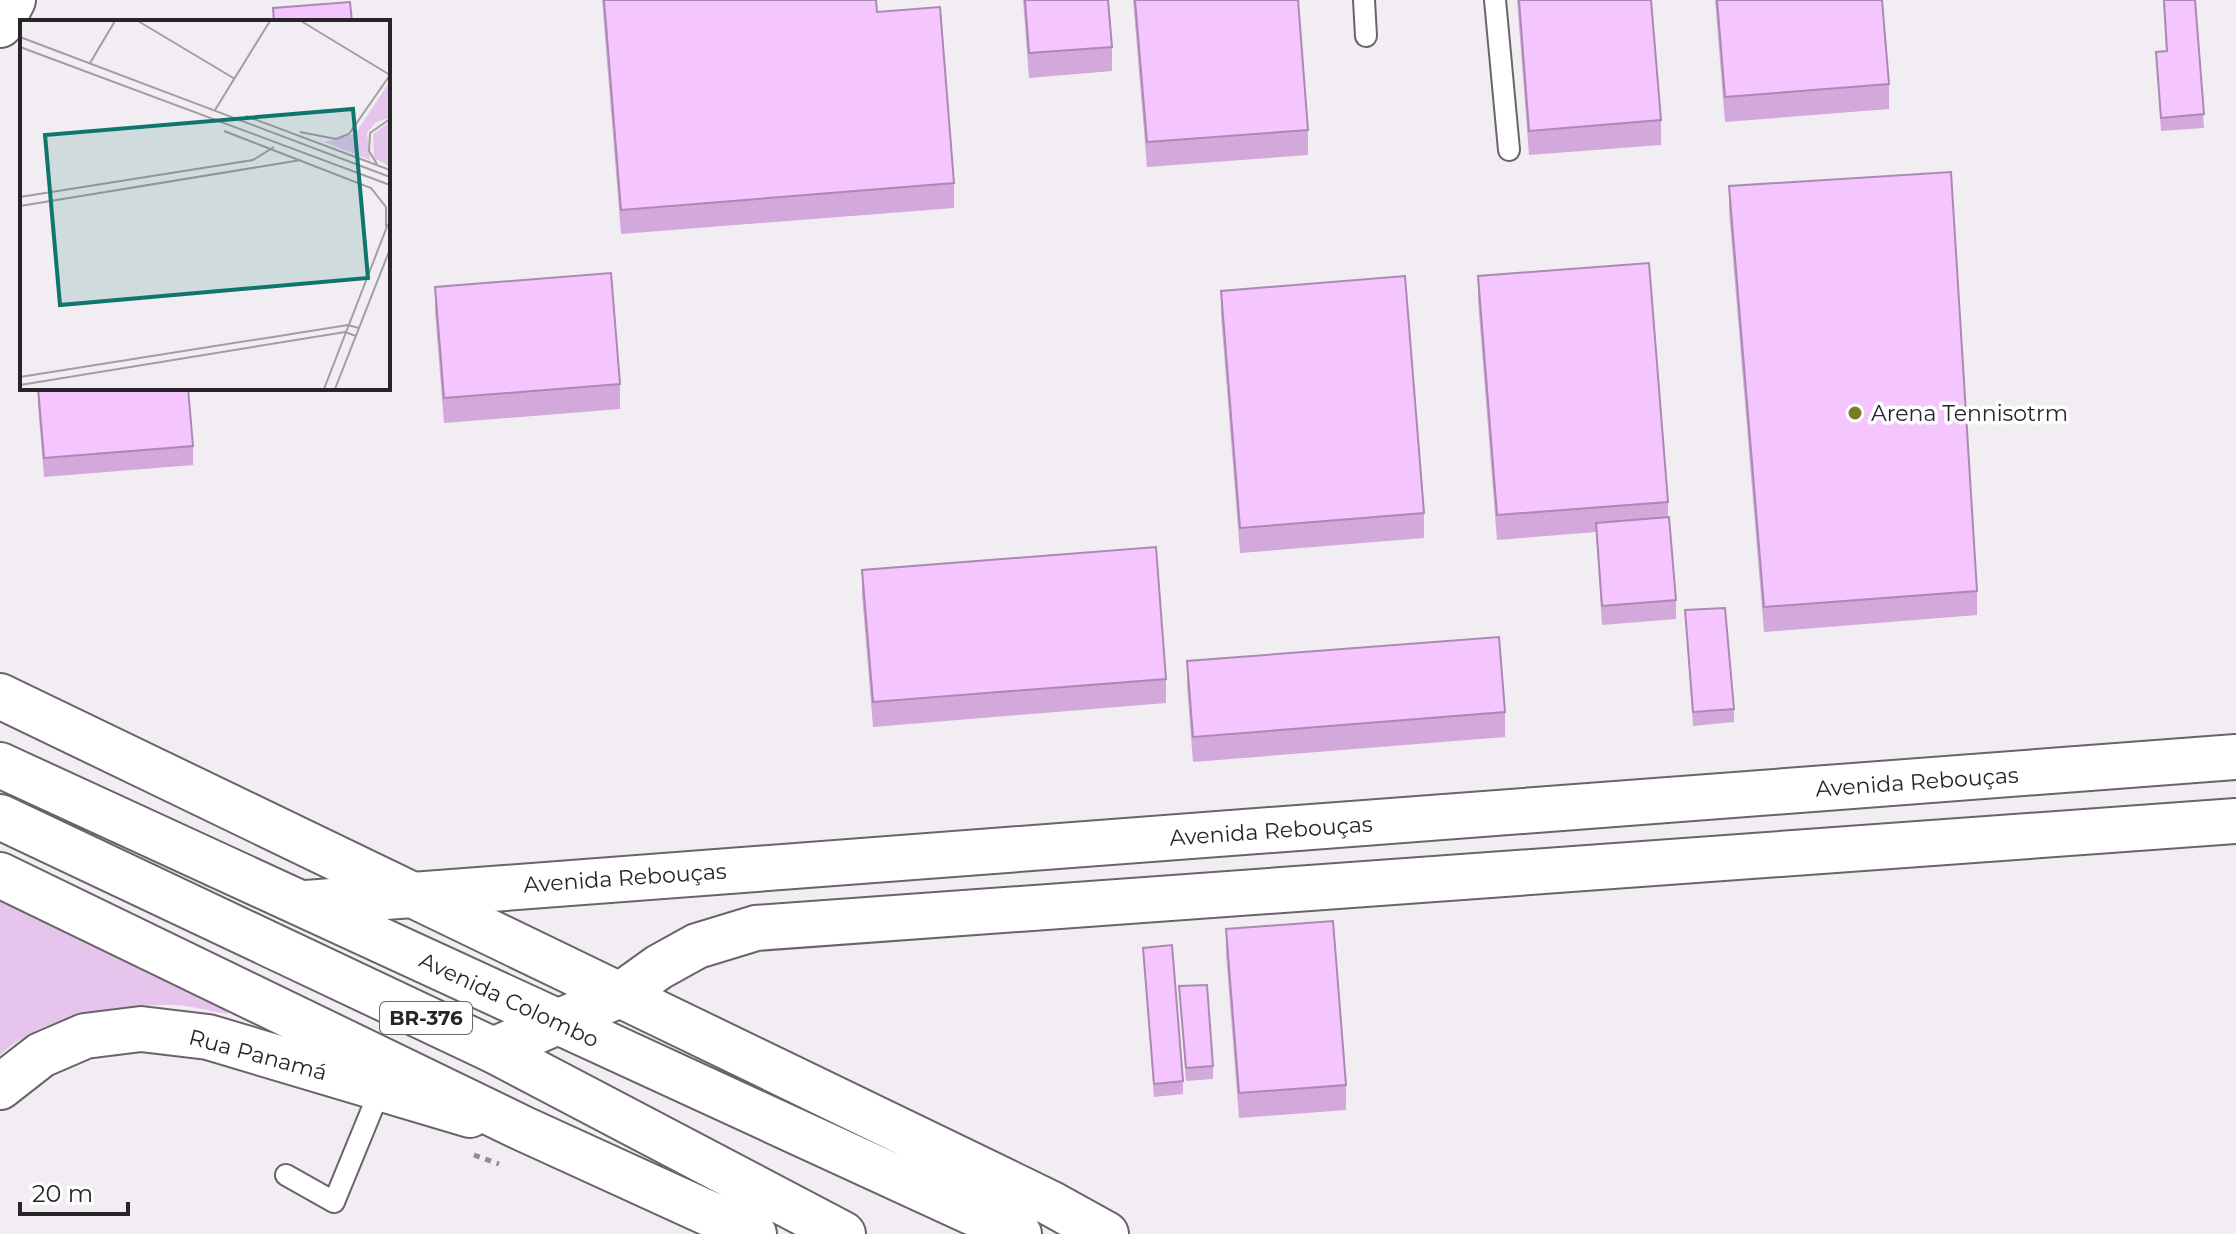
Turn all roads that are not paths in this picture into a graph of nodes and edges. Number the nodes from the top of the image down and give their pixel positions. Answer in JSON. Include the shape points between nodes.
{"nodes":[{"id":1,"x":13,"y":0,"type":"edge"},
{"id":2,"x":1364,"y":0,"type":"edge"},
{"id":3,"x":1495,"y":0,"type":"edge"},
{"id":4,"x":0,"y":25,"type":"edge"},
{"id":5,"x":1366,"y":36,"type":"dead end"},
{"id":6,"x":1509,"y":150,"type":"dead end"},
{"id":7,"x":0,"y":696,"type":"edge"},
{"id":8,"x":2236,"y":757,"type":"edge"},
{"id":9,"x":0,"y":765,"type":"edge"},
{"id":10,"x":1520,"y":814,"type":"junction"},
{"id":11,"x":0,"y":817,"type":"edge"},
{"id":12,"x":2236,"y":821,"type":"edge"},
{"id":13,"x":751,"y":868,"type":"junction"},
{"id":14,"x":1526,"y":872,"type":"junction"},
{"id":15,"x":0,"y":875,"type":"edge"},
{"id":16,"x":406,"y":895,"type":"junction"},
{"id":17,"x":306,"y":903,"type":"junction"},
{"id":18,"x":756,"y":928,"type":"junction"},
{"id":19,"x":620,"y":995,"type":"junction"},
{"id":20,"x":558,"y":1025,"type":"junction"},
{"id":21,"x":493,"y":1050,"type":"junction"},
{"id":22,"x":0,"y":1087,"type":"edge"},
{"id":23,"x":380,"y":1090,"type":"junction"},
{"id":24,"x":524,"y":1129,"type":"junction"},
{"id":25,"x":286,"y":1175,"type":"dead end"},
{"id":26,"x":754,"y":1234,"type":"edge"},
{"id":27,"x":843,"y":1234,"type":"edge"},
{"id":28,"x":1019,"y":1234,"type":"edge"},
{"id":29,"x":1106,"y":1234,"type":"edge"}],
"edges":[{"from":1,"to":4,"type":"main road"},
{"from":2,"to":5,"type":"lane"},
{"from":3,"to":6,"type":"lane"},
{"from":7,"to":16,"type":"main road"},
{"from":8,"to":10,"type":"main road","name":"Avenida Rebouças"},
{"from":9,"to":17,"type":"main road","name":"Avenida Colombo","number":"BR-376"},
{"from":10,"to":13,"type":"main road","name":"Avenida Rebouças"},
{"from":10,"to":14,"type":"main road"},
{"from":11,"to":21,"type":"main road","number":"BR-376"},
{"from":12,"to":14,"type":"main road"},
{"from":13,"to":16,"type":"main road","name":"Avenida Rebouças"},
{"from":13,"to":18,"type":"main road"},
{"from":14,"to":18,"type":"main road"},
{"from":15,"to":24,"type":"main road"},
{"from":16,"to":17,"type":"main road","name":"Avenida Rebouças"},
{"from":16,"to":19,"type":"main road"},
{"from":17,"to":20,"type":"main road","name":"Avenida Colombo","number":"BR-376"},
{"from":18,"to":19,"type":"main road","via":[[697,946]]},
{"from":19,"to":20,"type":"main road"},
{"from":19,"to":29,"type":"main road"},
{"from":20,"to":21,"type":"main road"},
{"from":20,"to":28,"type":"main road","name":"Avenida Colombo","number":"BR-376"},
{"from":21,"to":27,"type":"main road","number":"BR-376"},
{"from":22,"to":23,"type":"main road","name":"Rua Panamá","via":[[41,1055],[85,1036],[141,1029],[208,1037]]},
{"from":23,"to":24,"type":"main road","name":"Rua Panamá"},
{"from":23,"to":25,"type":"lane","via":[[334,1202]]},
{"from":24,"to":26,"type":"main road"}]}
